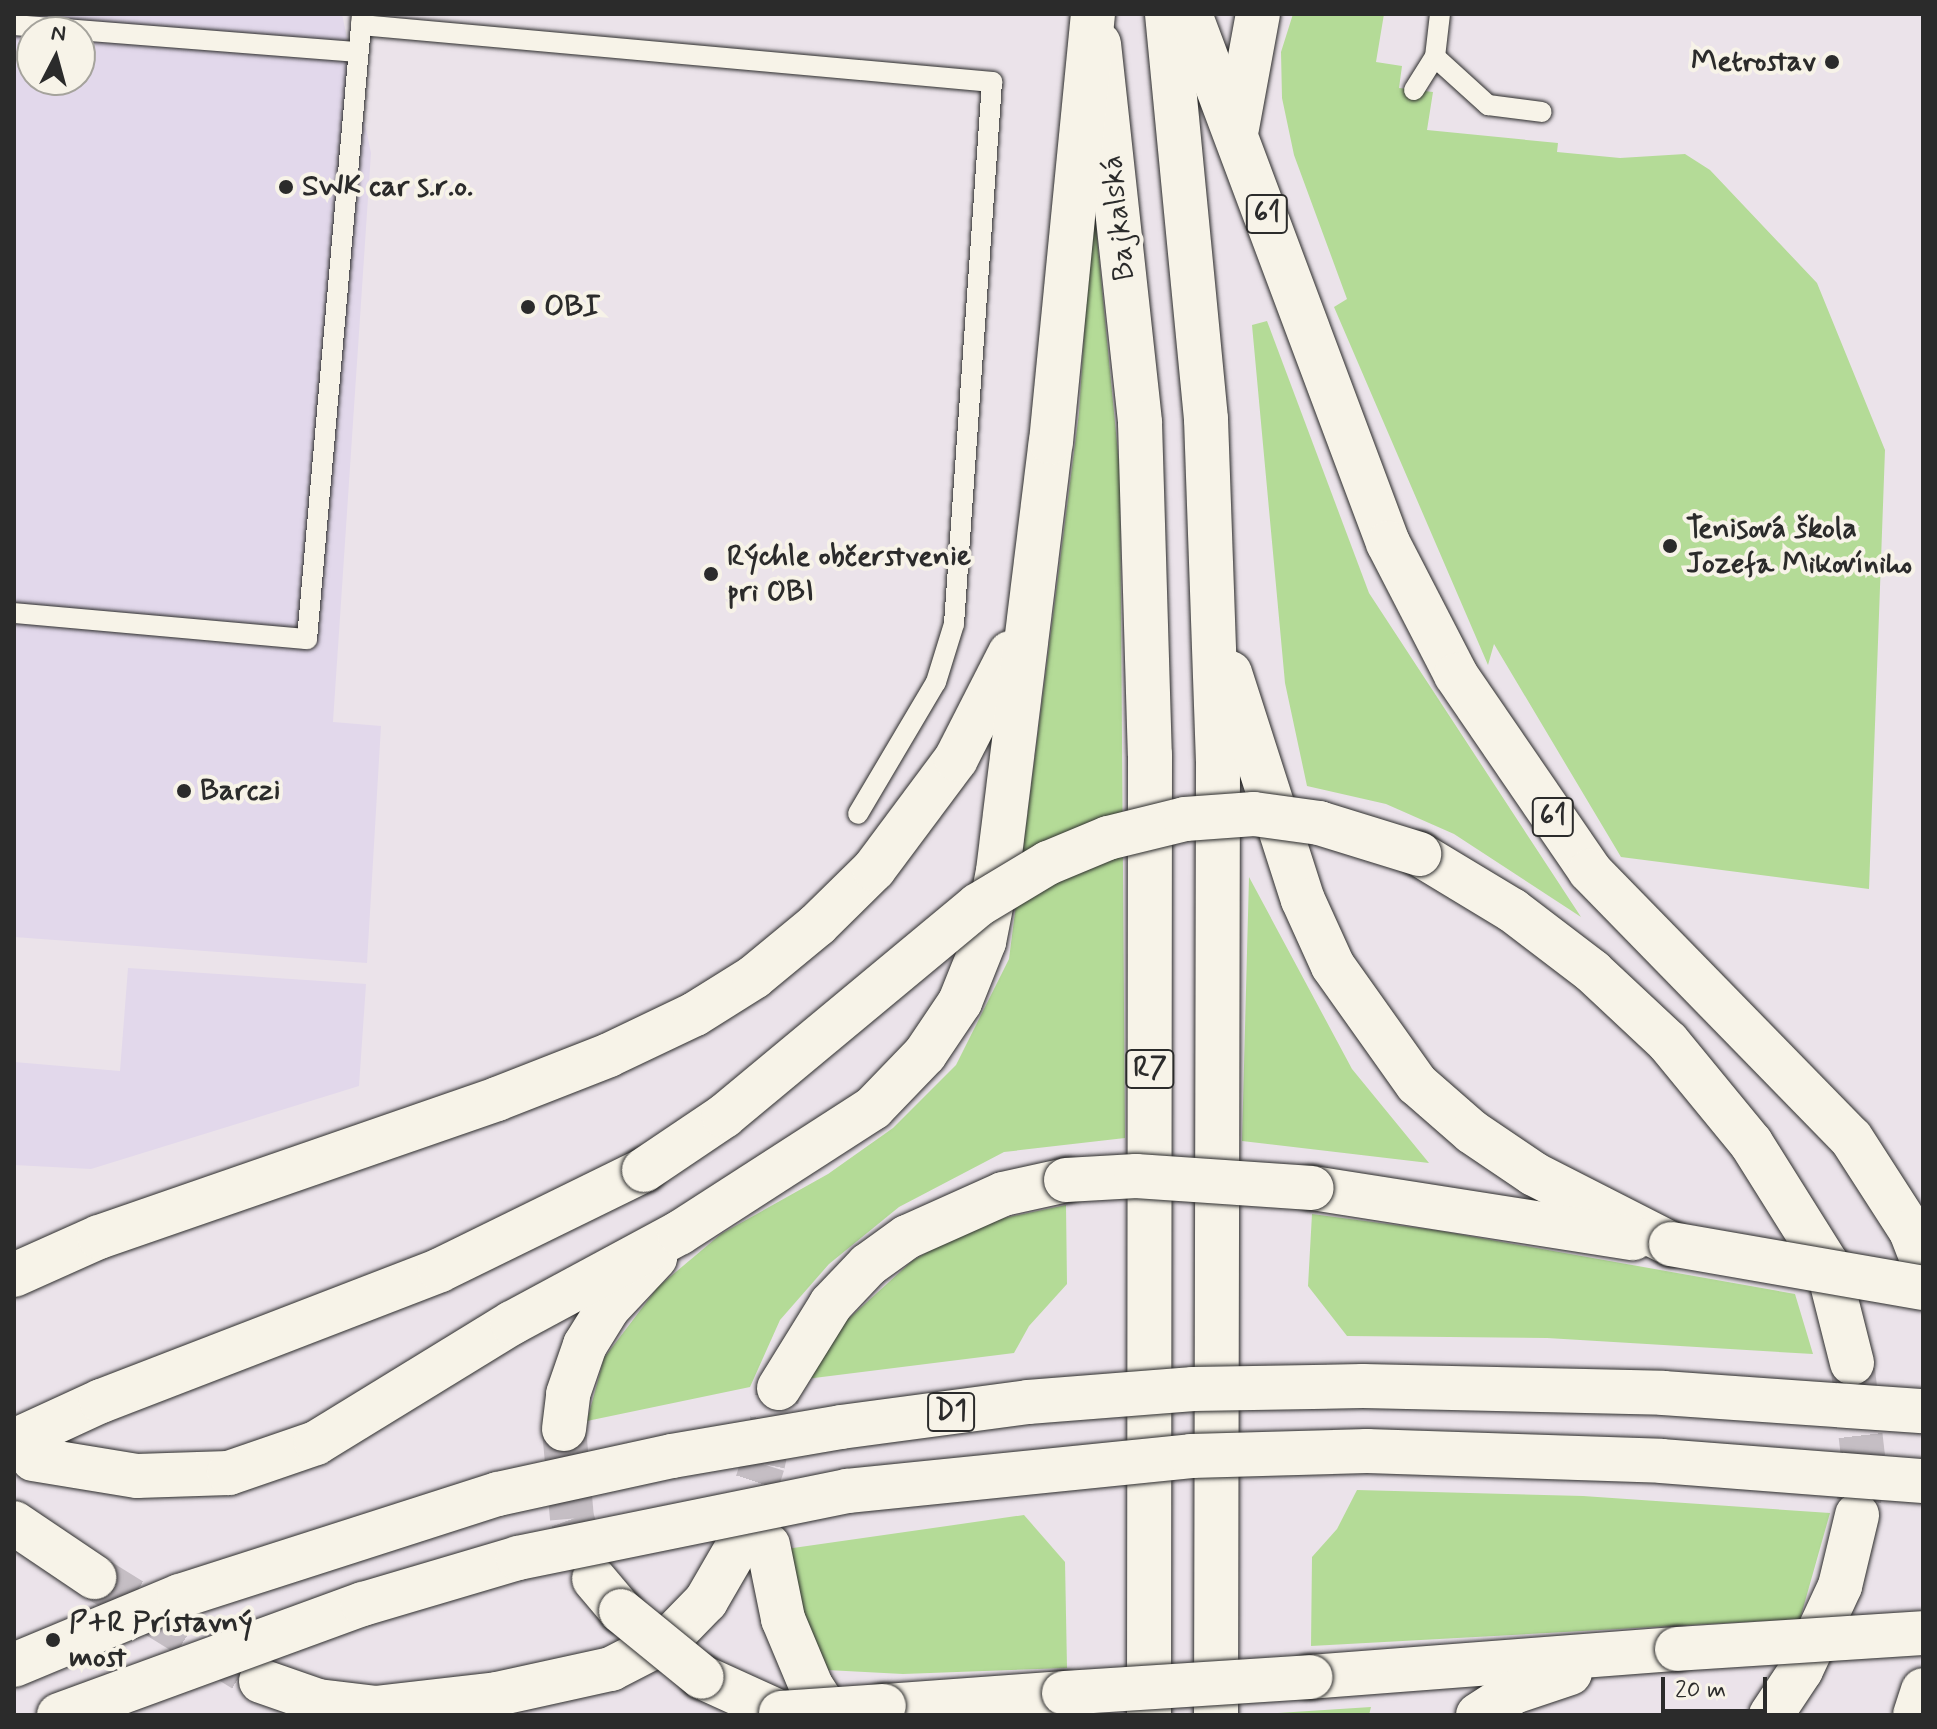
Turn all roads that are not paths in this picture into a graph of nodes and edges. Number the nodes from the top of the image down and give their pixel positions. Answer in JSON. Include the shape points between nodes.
{"nodes":[{"id":1,"x":1095,"y":14,"type":"edge"},
{"id":2,"x":1167,"y":14,"type":"edge"},
{"id":3,"x":1190,"y":14,"type":"edge"},
{"id":4,"x":1258,"y":14,"type":"edge"},
{"id":5,"x":1440,"y":14,"type":"edge"},
{"id":6,"x":361,"y":20,"type":"edge"},
{"id":7,"x":14,"y":25,"type":"edge"},
{"id":8,"x":358,"y":52,"type":"junction"},
{"id":9,"x":1435,"y":57,"type":"junction"},
{"id":10,"x":1414,"y":90,"type":"dead end"},
{"id":11,"x":1542,"y":112,"type":"dead end"},
{"id":12,"x":1237,"y":130,"type":"junction"},
{"id":13,"x":14,"y":613,"type":"edge"},
{"id":14,"x":1026,"y":614,"type":"junction"},
{"id":15,"x":1214,"y":623,"type":"junction"},
{"id":16,"x":858,"y":814,"type":"dead end"},
{"id":17,"x":679,"y":1233,"type":"junction"},
{"id":18,"x":1671,"y":1244,"type":"junction"},
{"id":19,"x":1923,"y":1262,"type":"edge"},
{"id":20,"x":14,"y":1275,"type":"edge"},
{"id":21,"x":1923,"y":1288,"type":"edge"},
{"id":22,"x":1852,"y":1363,"type":"tunnel mouth"},
{"id":23,"x":779,"y":1388,"type":"tunnel mouth"},
{"id":24,"x":1923,"y":1411,"type":"edge"},
{"id":25,"x":564,"y":1429,"type":"tunnel mouth"},
{"id":26,"x":24,"y":1450,"type":"edge"},
{"id":27,"x":1923,"y":1481,"type":"edge"},
{"id":28,"x":1857,"y":1515,"type":"tunnel mouth"},
{"id":29,"x":14,"y":1523,"type":"edge"},
{"id":30,"x":94,"y":1577,"type":"tunnel mouth"},
{"id":31,"x":607,"y":1595,"type":"tunnel mouth"},
{"id":32,"x":1923,"y":1633,"type":"edge"},
{"id":33,"x":1677,"y":1649,"type":"junction"},
{"id":34,"x":14,"y":1665,"type":"edge"},
{"id":35,"x":261,"y":1681,"type":"tunnel mouth"},
{"id":36,"x":1923,"y":1690,"type":"edge"},
{"id":37,"x":775,"y":1714,"type":"edge"},
{"id":38,"x":59,"y":1715,"type":"edge"},
{"id":39,"x":830,"y":1715,"type":"edge"},
{"id":40,"x":1149,"y":1715,"type":"edge"},
{"id":41,"x":1216,"y":1715,"type":"edge"},
{"id":42,"x":1478,"y":1715,"type":"edge"},
{"id":43,"x":1771,"y":1715,"type":"edge"},
{"id":44,"x":1915,"y":1715,"type":"edge"}],
"edges":[{"from":1,"to":14,"type":"main road","via":[[1051,442]]},
{"from":1,"to":40,"type":"main road","name":"Bajkalská","number":"R7","via":[[1140,423],[1150,755]]},
{"from":2,"to":15,"type":"main road","number":"R7","via":[[1206,419]]},
{"from":3,"to":12,"type":"main road","number":"61"},
{"from":4,"to":12,"type":"main road"},
{"from":5,"to":9,"type":"lane"},
{"from":6,"to":8,"type":"lane"},
{"from":6,"to":16,"type":"lane","via":[[992,82],[954,624],[936,682]]},
{"from":7,"to":8,"type":"lane"},
{"from":8,"to":13,"type":"lane","via":[[307,639]]},
{"from":9,"to":10,"type":"lane"},
{"from":9,"to":11,"type":"lane","via":[[1488,105]]},
{"from":12,"to":19,"type":"main road","number":"61","via":[[1388,543],[1456,675],[1590,871],[1851,1138],[1911,1231]]},
{"from":14,"to":17,"type":"main road","via":[[998,871],[984,942],[960,1002],[925,1054],[873,1108]]},
{"from":14,"to":20,"type":"main road","via":[[993,694],[956,759],[874,869],[754,977],[695,1014],[609,1055],[99,1237]]},
{"from":15,"to":18,"type":"main road","via":[[1303,900],[1333,966],[1366,1017],[1417,1084],[1472,1132],[1534,1174]]},
{"from":15,"to":41,"type":"main road","number":"R7"},
{"from":17,"to":25,"type":"main road","via":[[608,1308],[585,1345],[568,1394]]},
{"from":17,"to":26,"type":"main road","via":[[512,1323],[316,1443],[278,1459],[229,1473],[137,1476]]},
{"from":18,"to":21,"type":"main road","bridge":true},
{"from":18,"to":23,"type":"main road","bridge":true,"via":[[1312,1188],[1151,1176],[1066,1180],[962,1209],[894,1246],[831,1304]]},
{"from":22,"to":26,"type":"main road","bridge":true,"via":[[1827,1264],[1751,1143],[1668,1042],[1592,971],[1535,927],[1419,854],[1319,823],[1254,814],[1185,819],[1084,848],[978,905],[724,1116],[644,1170],[440,1270],[291,1326]]},
{"from":24,"to":34,"type":"main road","number":"D1","bridge":true,"via":[[1603,1390],[1347,1386],[1073,1399],[841,1427],[498,1494],[180,1596]]},
{"from":27,"to":38,"type":"main road","number":"D1","bridge":true,"via":[[1661,1461],[1367,1451],[1191,1456],[877,1487],[518,1558],[363,1604]]},
{"from":28,"to":43,"type":"main road","via":[[1840,1586],[1801,1670]]},
{"from":29,"to":30,"type":"main road"},
{"from":31,"to":37,"type":"main road","bridge":true,"via":[[702,1677]]},
{"from":32,"to":33,"type":"main road","bridge":true},
{"from":33,"to":37,"type":"main road","bridge":true},
{"from":33,"to":42,"type":"main road","via":[[1561,1675],[1514,1692]]},
{"from":35,"to":39,"type":"main road","via":[[318,1701],[375,1708],[497,1694],[611,1669],[669,1639],[751,1548],[811,1686]]},
{"from":36,"to":44,"type":"main road"}]}
